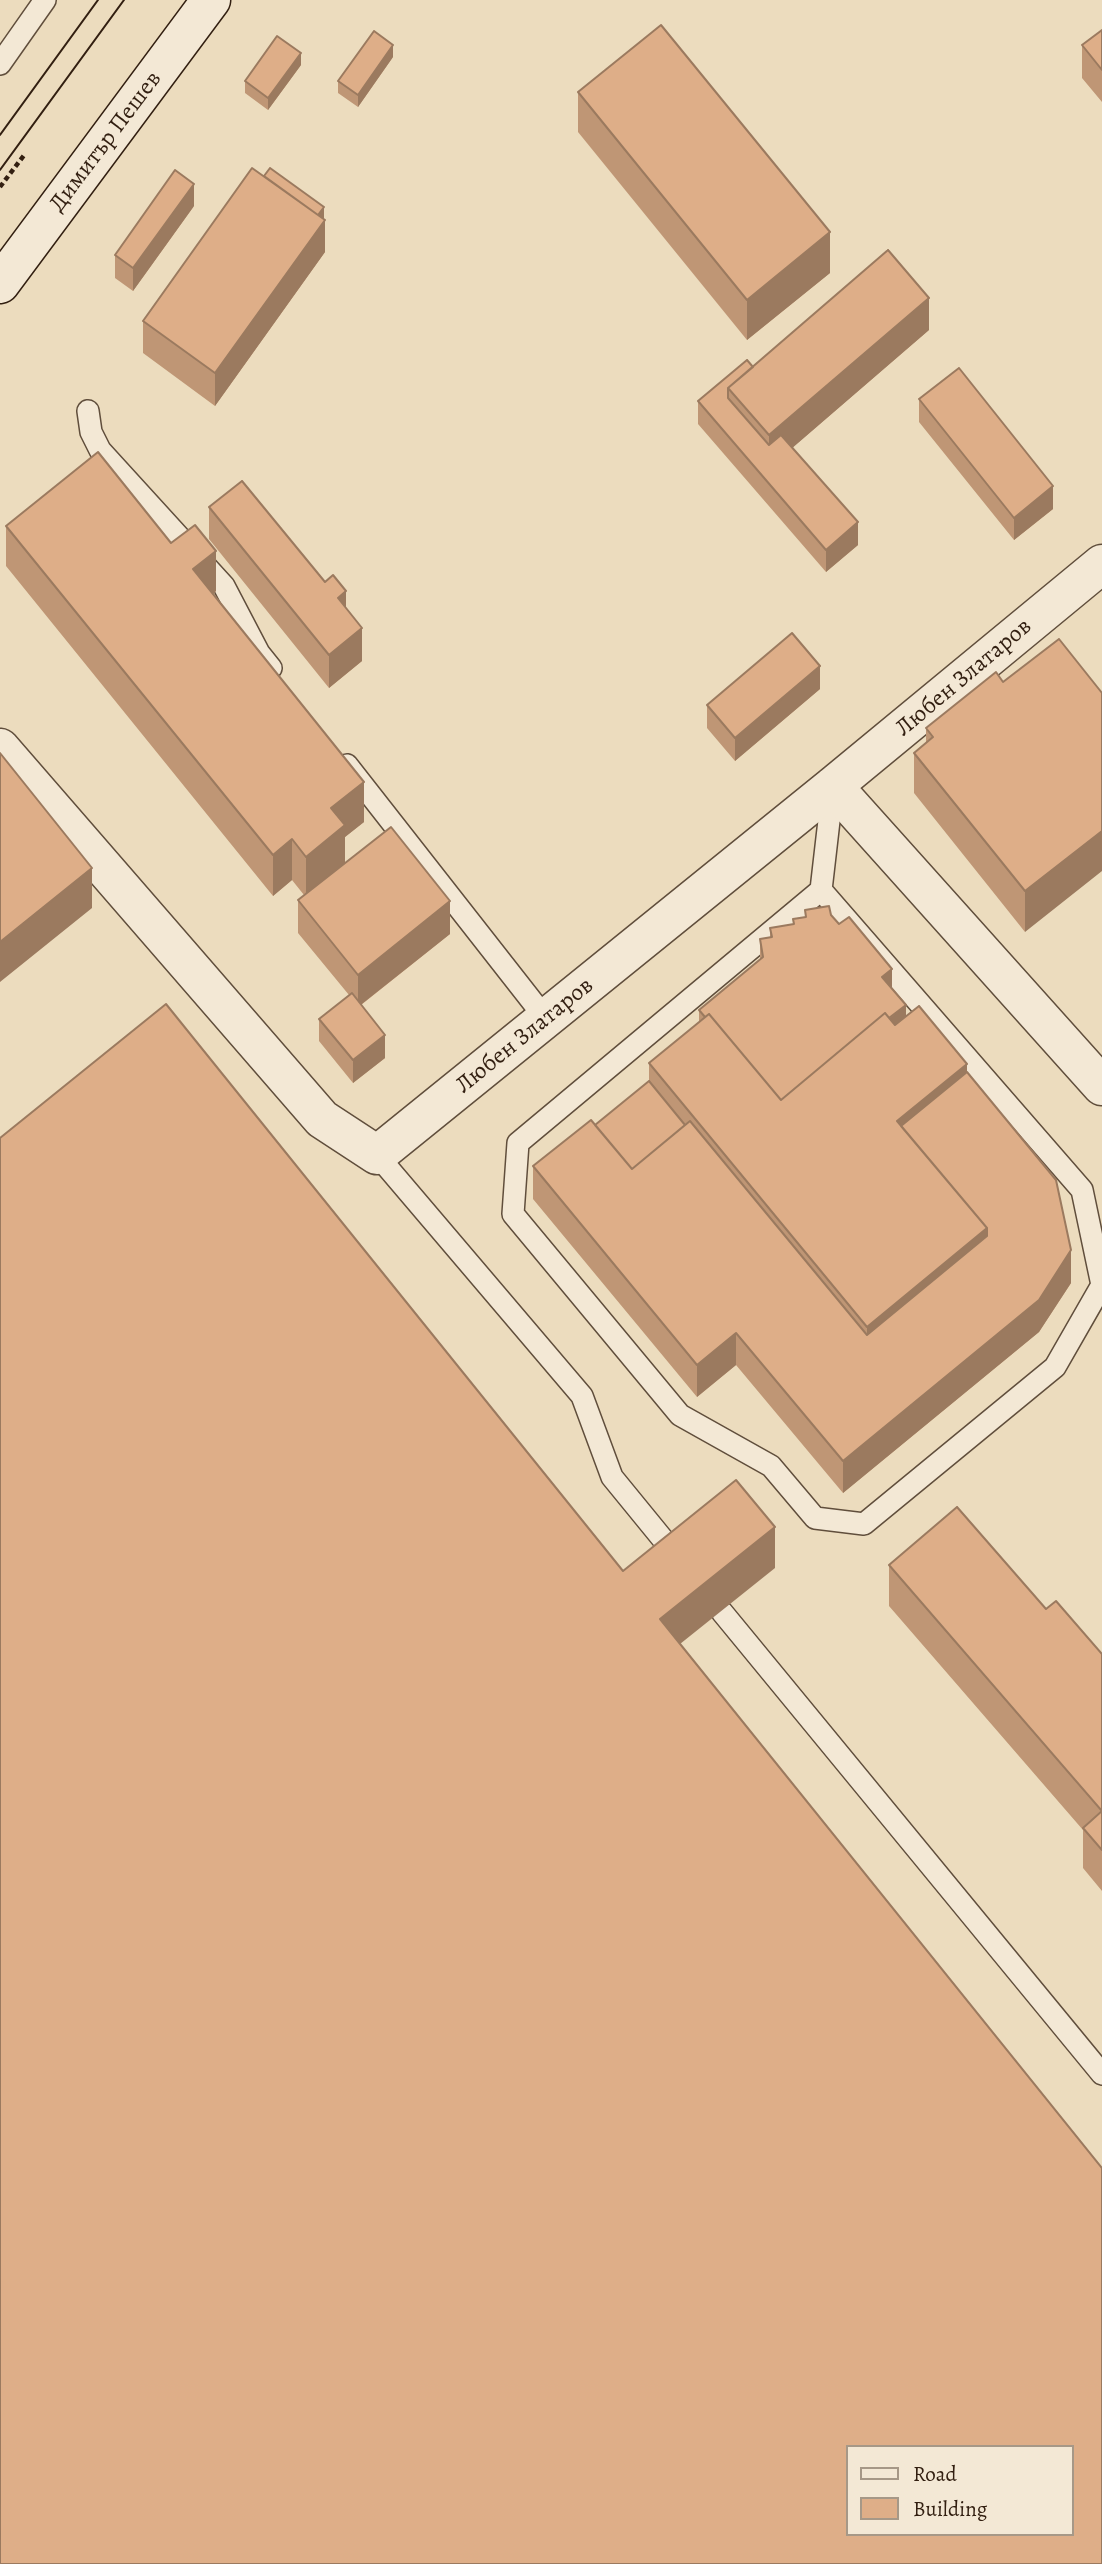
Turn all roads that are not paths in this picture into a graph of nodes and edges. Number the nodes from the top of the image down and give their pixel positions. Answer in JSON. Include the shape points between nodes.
{"nodes":[{"id":1,"x":46,"y":0,"type":"edge"},
{"id":2,"x":211,"y":0,"type":"edge"},
{"id":3,"x":0,"y":64,"type":"edge"},
{"id":4,"x":0,"y":284,"type":"edge"},
{"id":5,"x":88,"y":411,"type":"dead end"},
{"id":6,"x":1102,"y":564,"type":"edge"},
{"id":7,"x":284,"y":686,"type":"edge"},
{"id":8,"x":0,"y":748,"type":"edge"},
{"id":9,"x":335,"y":750,"type":"edge"},
{"id":10,"x":833,"y":786,"type":"junction"},
{"id":11,"x":821,"y":890,"type":"junction"},
{"id":12,"x":546,"y":1019,"type":"junction"},
{"id":13,"x":1102,"y":1086,"type":"edge"},
{"id":14,"x":377,"y":1155,"type":"junction"},
{"id":15,"x":1102,"y":1285,"type":"edge"},
{"id":16,"x":681,"y":1560,"type":"edge"},
{"id":17,"x":723,"y":1612,"type":"dead end"},
{"id":18,"x":1102,"y":2074,"type":"edge"}],
"edges":[{"from":1,"to":3,"type":"lane"},
{"from":2,"to":4,"type":"street","name":"Димитър Пешев"},
{"from":5,"to":7,"type":"lane","via":[[100,450],[224,586],[259,653]]},
{"from":6,"to":10,"type":"street","name":"Любен Златаров"},
{"from":8,"to":14,"type":"street","via":[[322,1119]]},
{"from":9,"to":12,"type":"lane"},
{"from":10,"to":11,"type":"lane"},
{"from":10,"to":12,"type":"street","name":"Любен Златаров"},
{"from":10,"to":13,"type":"street"},
{"from":11,"to":15,"type":"lane","via":[[1082,1190]]},
{"from":11,"to":15,"type":"lane","via":[[518,1143],[513,1214],[680,1415],[771,1466],[815,1518],[864,1524],[1055,1367]]},
{"from":12,"to":14,"type":"street","name":"Любен Златаров"},
{"from":14,"to":16,"type":"lane","via":[[582,1396],[612,1477]]},
{"from":17,"to":18,"type":"lane"}]}
